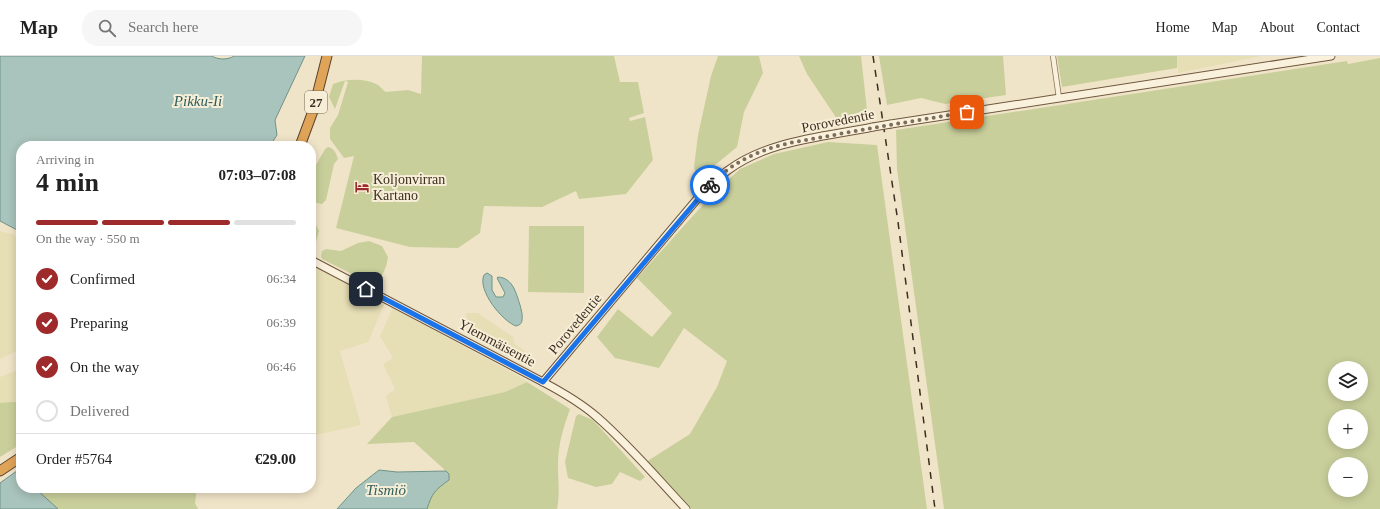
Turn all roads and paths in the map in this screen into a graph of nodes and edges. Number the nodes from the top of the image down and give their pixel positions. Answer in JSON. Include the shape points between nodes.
{"nodes":[{"id":1,"x":327,"y":56,"type":"edge"},
{"id":2,"x":1053,"y":56,"type":"edge"},
{"id":3,"x":1331,"y":56,"type":"edge"},
{"id":4,"x":1321,"y":57,"type":"edge"},
{"id":5,"x":1059,"y":98,"type":"junction"},
{"id":6,"x":302,"y":141,"type":"edge"},
{"id":7,"x":316,"y":263,"type":"edge"},
{"id":8,"x":543,"y":382,"type":"junction"},
{"id":9,"x":16,"y":460,"type":"edge"},
{"id":10,"x":0,"y":471,"type":"edge"},
{"id":11,"x":686,"y":509,"type":"edge"}],
"edges":[{"from":1,"to":6,"type":"highway","number":"27","via":[[313,111]]},
{"from":2,"to":5,"type":"street"},
{"from":3,"to":4,"type":"street","name":"Porovedentie"},
{"from":4,"to":5,"type":"street","name":"Porovedentie"},
{"from":5,"to":8,"type":"street","name":"Porovedentie","bridge":true,"via":[[873,127],[781,145],[760,152],[714,181]]},
{"from":7,"to":8,"type":"street","name":"Ylemmäisentie"},
{"from":8,"to":11,"type":"street","name":"Ylemmäisentie","via":[[596,416]]},
{"from":9,"to":10,"type":"highway"}]}
